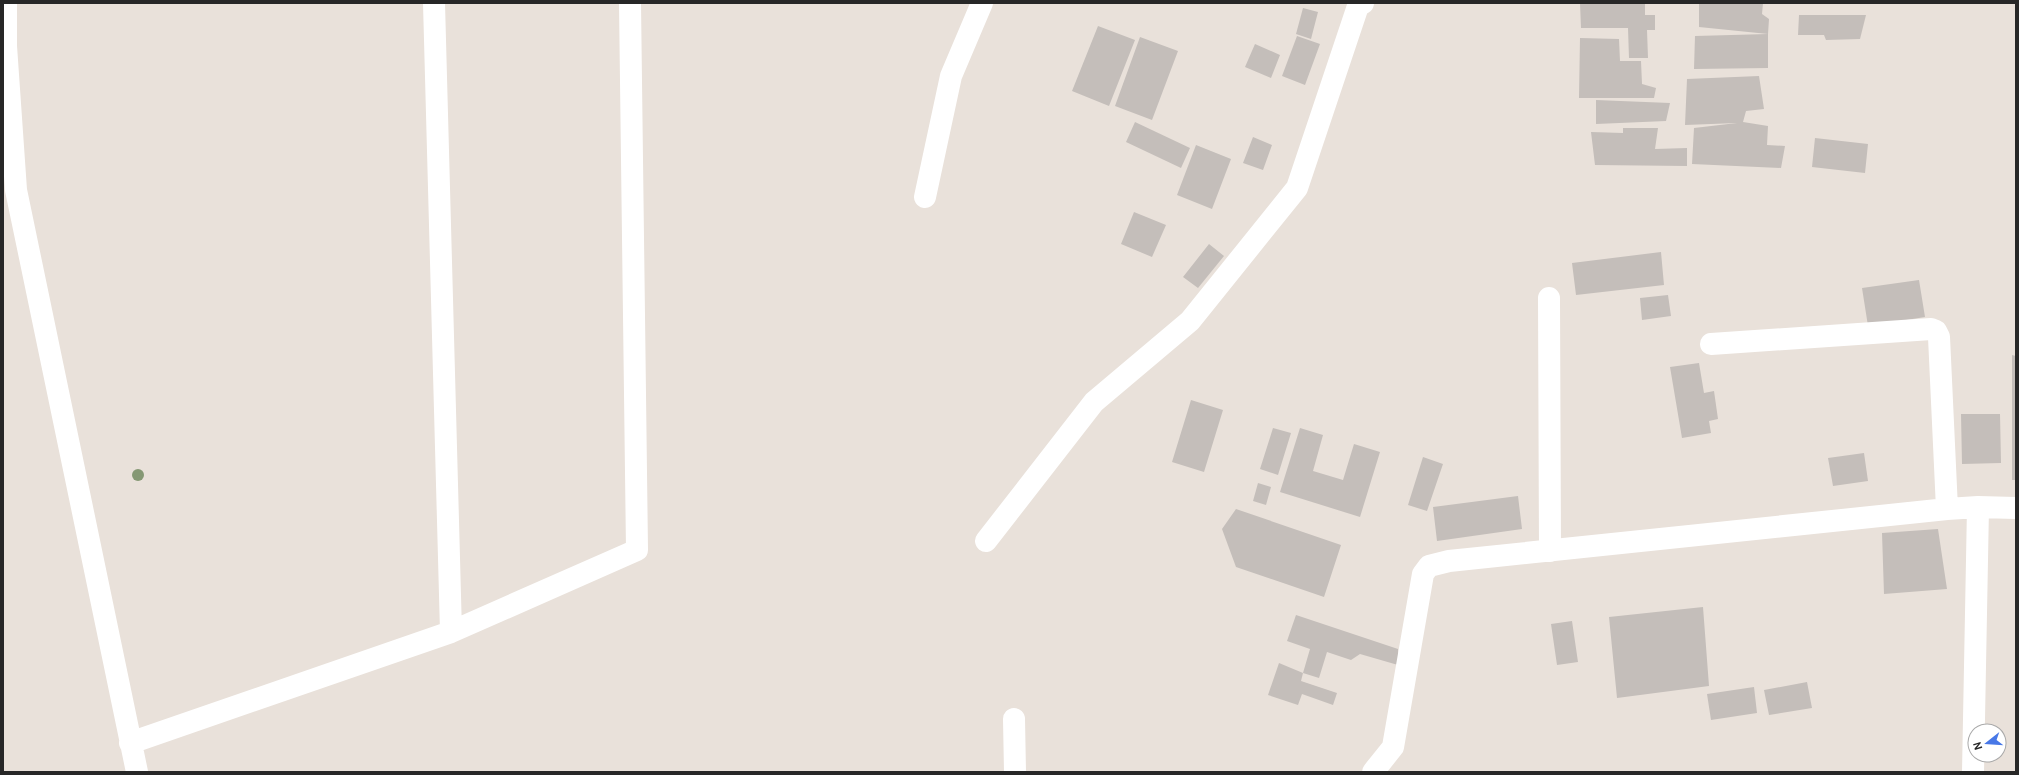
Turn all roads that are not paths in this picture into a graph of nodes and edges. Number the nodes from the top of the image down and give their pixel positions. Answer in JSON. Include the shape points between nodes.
{"nodes":[{"id":1,"x":6,"y":3,"type":"edge"},
{"id":2,"x":434,"y":3,"type":"edge"},
{"id":3,"x":630,"y":3,"type":"edge"},
{"id":4,"x":982,"y":3,"type":"edge"},
{"id":5,"x":1363,"y":3,"type":"edge"},
{"id":6,"x":8,"y":137,"type":"edge"},
{"id":7,"x":925,"y":197,"type":"dead end"},
{"id":8,"x":1549,"y":298,"type":"dead end"},
{"id":9,"x":1711,"y":344,"type":"dead end"},
{"id":10,"x":1978,"y":507,"type":"junction"},
{"id":11,"x":2016,"y":508,"type":"edge"},
{"id":12,"x":1947,"y":509,"type":"junction"},
{"id":13,"x":986,"y":542,"type":"dead end"},
{"id":14,"x":1550,"y":551,"type":"junction"},
{"id":15,"x":451,"y":632,"type":"junction"},
{"id":16,"x":1014,"y":719,"type":"dead end"},
{"id":17,"x":130,"y":743,"type":"junction"},
{"id":18,"x":137,"y":772,"type":"edge"},
{"id":19,"x":1015,"y":772,"type":"edge"},
{"id":20,"x":1373,"y":772,"type":"edge"},
{"id":21,"x":1973,"y":772,"type":"edge"}],
"edges":[{"from":1,"to":6,"type":"street"},
{"from":2,"to":15,"type":"street"},
{"from":3,"to":15,"type":"street","via":[[637,550]]},
{"from":4,"to":7,"type":"street","via":[[951,76]]},
{"from":5,"to":13,"type":"street","via":[[1358,6],[1297,188],[1190,321],[1094,402]]},
{"from":6,"to":17,"type":"street","via":[[16,190]]},
{"from":8,"to":14,"type":"street"},
{"from":9,"to":12,"type":"street","via":[[1931,329],[1936,331],[1939,337]]},
{"from":10,"to":11,"type":"street"},
{"from":10,"to":12,"type":"street"},
{"from":10,"to":21,"type":"street"},
{"from":12,"to":14,"type":"street"},
{"from":14,"to":20,"type":"street","via":[[1449,561],[1430,566],[1423,574],[1393,747]]},
{"from":15,"to":17,"type":"street"},
{"from":16,"to":19,"type":"street"},
{"from":17,"to":18,"type":"street"}]}
